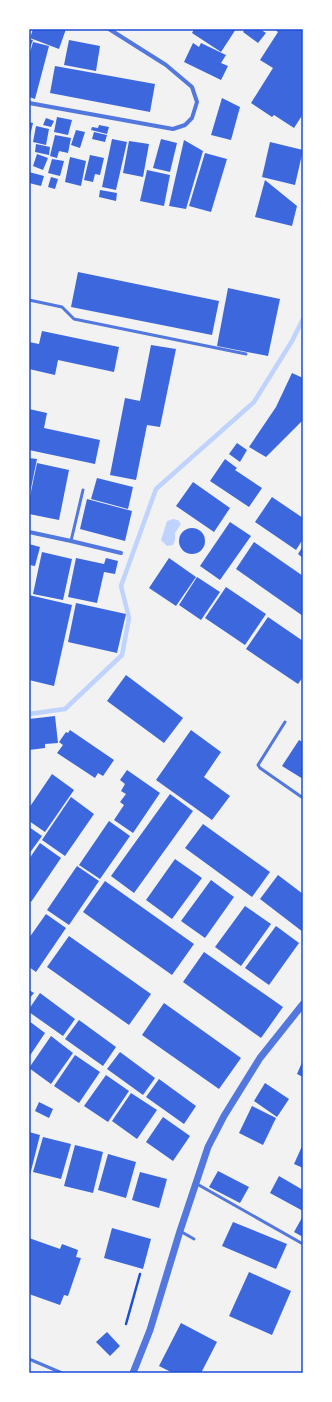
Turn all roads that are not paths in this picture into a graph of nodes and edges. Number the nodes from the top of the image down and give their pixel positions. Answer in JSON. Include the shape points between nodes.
{"nodes":[{"id":1,"x":109,"y":29,"type":"edge"},
{"id":2,"x":29,"y":102,"type":"edge"},
{"id":3,"x":29,"y":300,"type":"edge"},
{"id":4,"x":246,"y":354,"type":"dead end"},
{"id":5,"x":83,"y":490,"type":"dead end"},
{"id":6,"x":29,"y":532,"type":"edge"},
{"id":7,"x":71,"y":541,"type":"junction"},
{"id":8,"x":121,"y":553,"type":"dead end"},
{"id":9,"x":285,"y":722,"type":"dead end"},
{"id":10,"x":303,"y":798,"type":"edge"},
{"id":11,"x":303,"y":1004,"type":"edge"},
{"id":12,"x":195,"y":1184,"type":"junction"},
{"id":13,"x":180,"y":1231,"type":"junction"},
{"id":14,"x":194,"y":1239,"type":"dead end"},
{"id":15,"x":303,"y":1244,"type":"edge"},
{"id":16,"x":29,"y":1359,"type":"edge"},
{"id":17,"x":62,"y":1373,"type":"edge"},
{"id":18,"x":133,"y":1373,"type":"edge"}],
"edges":[{"from":1,"to":2,"type":"street","via":[[166,65],[192,87],[197,102],[192,118],[185,125],[173,129]]},
{"from":3,"to":4,"type":"lane","via":[[62,307],[74,319]]},
{"from":5,"to":7,"type":"lane"},
{"from":6,"to":7,"type":"street"},
{"from":7,"to":8,"type":"street"},
{"from":9,"to":10,"type":"lane","via":[[258,765]]},
{"from":11,"to":12,"type":"street","via":[[260,1058],[224,1116],[208,1147]]},
{"from":12,"to":13,"type":"street"},
{"from":12,"to":15,"type":"lane"},
{"from":13,"to":14,"type":"lane"},
{"from":13,"to":18,"type":"street","via":[[150,1330]]},
{"from":16,"to":17,"type":"lane"}]}
